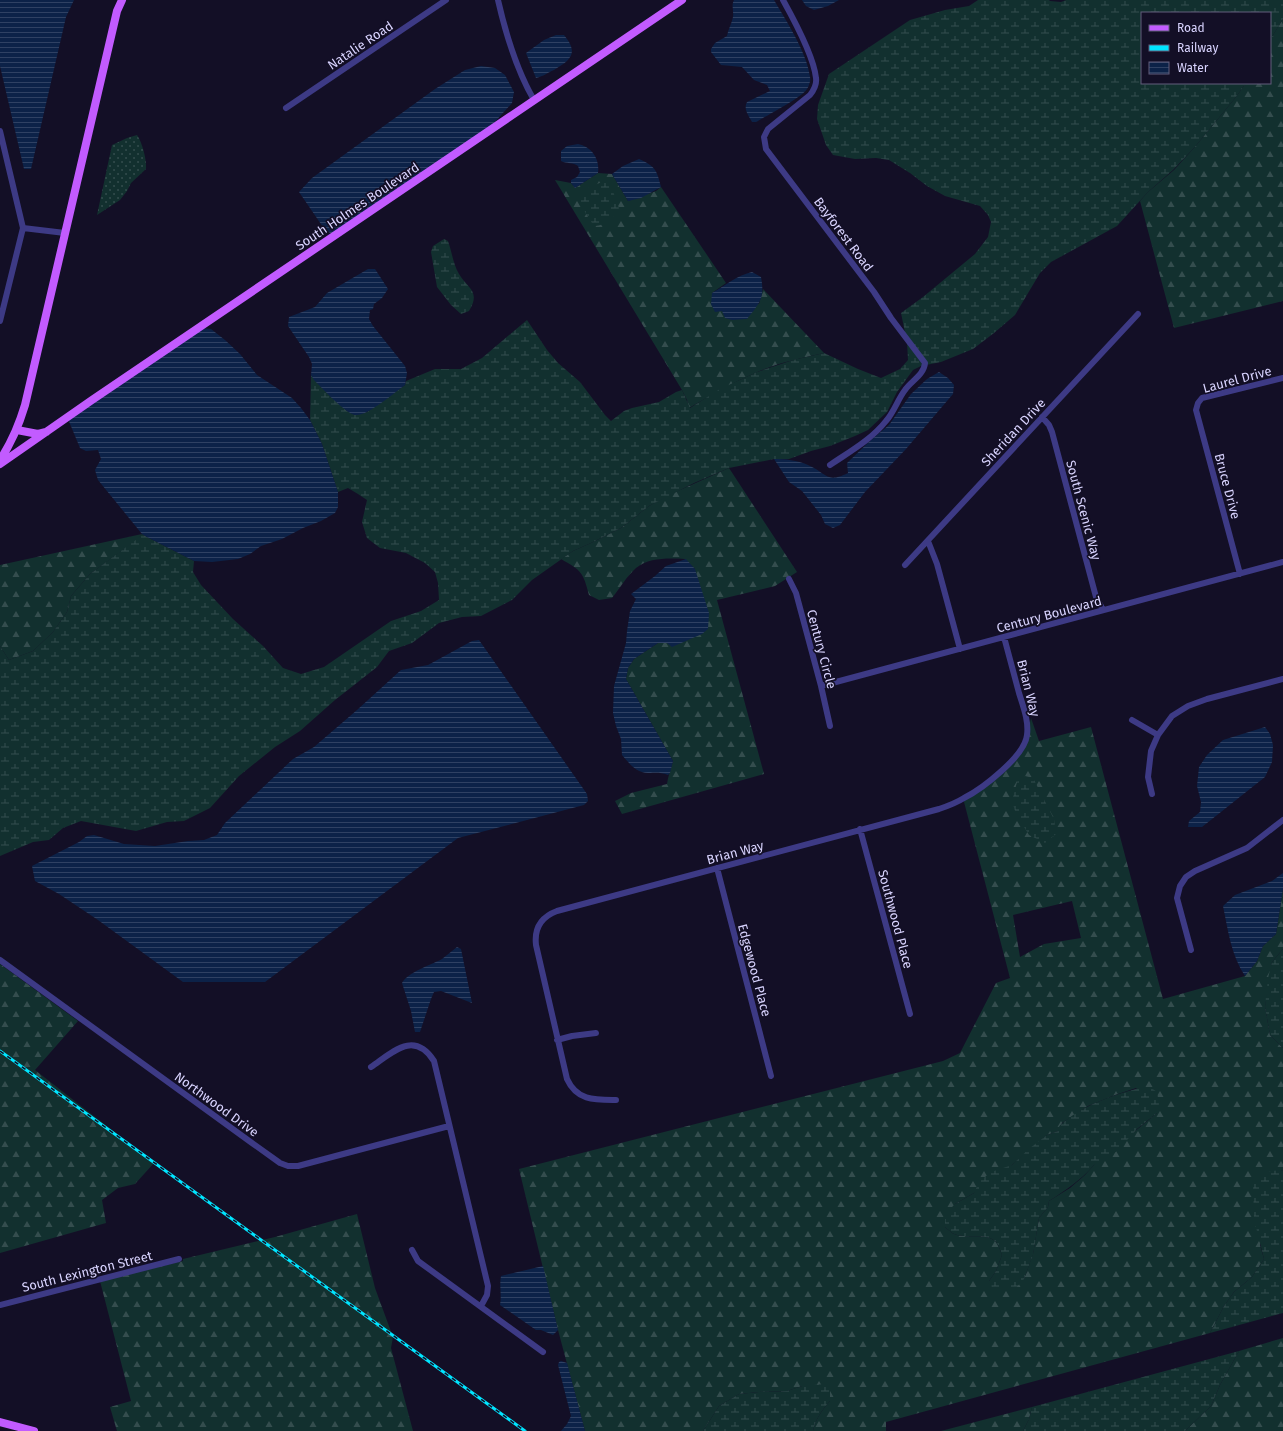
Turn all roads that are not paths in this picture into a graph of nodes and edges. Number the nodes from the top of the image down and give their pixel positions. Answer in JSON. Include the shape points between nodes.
{"nodes":[{"id":1,"x":122,"y":0,"type":"edge"},
{"id":2,"x":446,"y":0,"type":"edge"},
{"id":3,"x":498,"y":0,"type":"edge"},
{"id":4,"x":682,"y":0,"type":"edge"},
{"id":5,"x":783,"y":0,"type":"edge"},
{"id":6,"x":534,"y":100,"type":"junction"},
{"id":7,"x":286,"y":108,"type":"dead end"},
{"id":8,"x":0,"y":131,"type":"edge"},
{"id":9,"x":23,"y":228,"type":"junction"},
{"id":10,"x":65,"y":233,"type":"junction"},
{"id":11,"x":1138,"y":314,"type":"dead end"},
{"id":12,"x":0,"y":321,"type":"edge"},
{"id":13,"x":1283,"y":378,"type":"edge"},
{"id":14,"x":1198,"y":403,"type":"joint"},
{"id":15,"x":1042,"y":417,"type":"junction"},
{"id":16,"x":17,"y":430,"type":"junction"},
{"id":17,"x":46,"y":432,"type":"junction"},
{"id":18,"x":0,"y":460,"type":"edge"},
{"id":19,"x":0,"y":464,"type":"edge"},
{"id":20,"x":830,"y":465,"type":"dead end"},
{"id":21,"x":928,"y":541,"type":"junction"},
{"id":22,"x":1283,"y":562,"type":"edge"},
{"id":23,"x":905,"y":565,"type":"dead end"},
{"id":24,"x":1240,"y":574,"type":"junction"},
{"id":25,"x":789,"y":579,"type":"dead end"},
{"id":26,"x":1103,"y":610,"type":"junction"},
{"id":27,"x":1004,"y":637,"type":"junction"},
{"id":28,"x":960,"y":649,"type":"junction"},
{"id":29,"x":1283,"y":679,"type":"edge"},
{"id":30,"x":821,"y":686,"type":"junction"},
{"id":31,"x":1132,"y":720,"type":"dead end"},
{"id":32,"x":830,"y":726,"type":"dead end"},
{"id":33,"x":1158,"y":734,"type":"junction"},
{"id":34,"x":1152,"y":794,"type":"dead end"},
{"id":35,"x":1283,"y":820,"type":"edge"},
{"id":36,"x":860,"y":830,"type":"junction"},
{"id":37,"x":717,"y":868,"type":"junction"},
{"id":38,"x":1191,"y":950,"type":"dead end"},
{"id":39,"x":0,"y":960,"type":"edge"},
{"id":40,"x":910,"y":1014,"type":"dead end"},
{"id":41,"x":596,"y":1033,"type":"dead end"},
{"id":42,"x":557,"y":1040,"type":"junction"},
{"id":43,"x":371,"y":1067,"type":"dead end"},
{"id":44,"x":772,"y":1076,"type":"dead end"},
{"id":45,"x":616,"y":1100,"type":"dead end"},
{"id":46,"x":449,"y":1126,"type":"junction"},
{"id":47,"x":412,"y":1250,"type":"dead end"},
{"id":48,"x":179,"y":1259,"type":"dead end"},
{"id":49,"x":0,"y":1305,"type":"edge"},
{"id":50,"x":481,"y":1306,"type":"junction"},
{"id":51,"x":542,"y":1352,"type":"dead end"},
{"id":52,"x":0,"y":1422,"type":"edge"},
{"id":53,"x":34,"y":1431,"type":"edge"}],
"edges":[{"from":1,"to":10,"type":"main road","via":[[115,19]]},
{"from":2,"to":7,"type":"street","name":"Natalie Road"},
{"from":3,"to":6,"type":"street","via":[[516,63]]},
{"from":4,"to":6,"type":"main road","name":"South Holmes Boulevard"},
{"from":5,"to":20,"type":"street","name":"Bayforest Road","via":[[810,57],[816,82],[810,95],[768,129],[764,137],[766,149],[925,363],[922,372],[905,390],[893,412],[879,429]]},
{"from":6,"to":17,"type":"main road","name":"South Holmes Boulevard"},
{"from":8,"to":9,"type":"street"},
{"from":9,"to":10,"type":"street"},
{"from":9,"to":12,"type":"street"},
{"from":10,"to":16,"type":"main road"},
{"from":11,"to":15,"type":"street","name":"Sheridan Drive"},
{"from":13,"to":14,"type":"street","name":"Laurel Drive","via":[[1202,398]]},
{"from":14,"to":24,"type":"street","name":"Bruce Drive","via":[[1196,410]]},
{"from":15,"to":21,"type":"street","name":"Sheridan Drive"},
{"from":15,"to":26,"type":"street","name":"South Scenic Way","via":[[1052,432],[1096,597]]},
{"from":16,"to":17,"type":"main road","via":[[38,434]]},
{"from":16,"to":18,"type":"main road"},
{"from":17,"to":19,"type":"main road","name":"South Holmes Boulevard"},
{"from":21,"to":23,"type":"street","name":"Sheridan Drive"},
{"from":21,"to":28,"type":"street","via":[[937,564]]},
{"from":22,"to":24,"type":"street","name":"Century Boulevard"},
{"from":24,"to":26,"type":"street","name":"Century Boulevard"},
{"from":25,"to":30,"type":"street","name":"Century Circle","via":[[796,593]]},
{"from":26,"to":27,"type":"street","name":"Century Boulevard"},
{"from":27,"to":28,"type":"street","name":"Century Boulevard"},
{"from":27,"to":36,"type":"street","name":"Brian Way","via":[[1027,723],[1027,735],[1022,750],[998,774],[964,799],[939,809]]},
{"from":28,"to":30,"type":"street","name":"Century Boulevard"},
{"from":29,"to":33,"type":"street","via":[[1188,706],[1172,716]]},
{"from":30,"to":32,"type":"street","name":"Century Circle"},
{"from":31,"to":33,"type":"street"},
{"from":33,"to":34,"type":"street","via":[[1149,764],[1148,777]]},
{"from":35,"to":38,"type":"street","via":[[1247,848],[1186,877],[1177,898]]},
{"from":36,"to":37,"type":"street","name":"Brian Way"},
{"from":36,"to":40,"type":"street","name":"Southwood Place"},
{"from":37,"to":42,"type":"street","name":"Brian Way","via":[[557,910],[539,923],[536,946]]},
{"from":37,"to":44,"type":"street","name":"Edgewood Place"},
{"from":39,"to":46,"type":"street","name":"Northwood Drive","via":[[284,1164],[298,1166]]},
{"from":41,"to":42,"type":"street"},
{"from":42,"to":45,"type":"street","name":"Brian Way","via":[[567,1079],[573,1089],[589,1098]]},
{"from":43,"to":46,"type":"street","via":[[400,1047],[421,1047],[434,1061]]},
{"from":46,"to":50,"type":"street","via":[[488,1286],[487,1296]]},
{"from":47,"to":50,"type":"street","via":[[418,1261]]},
{"from":48,"to":49,"type":"street","name":"South Lexington Street"},
{"from":50,"to":51,"type":"street"},
{"from":52,"to":53,"type":"main road"}]}
